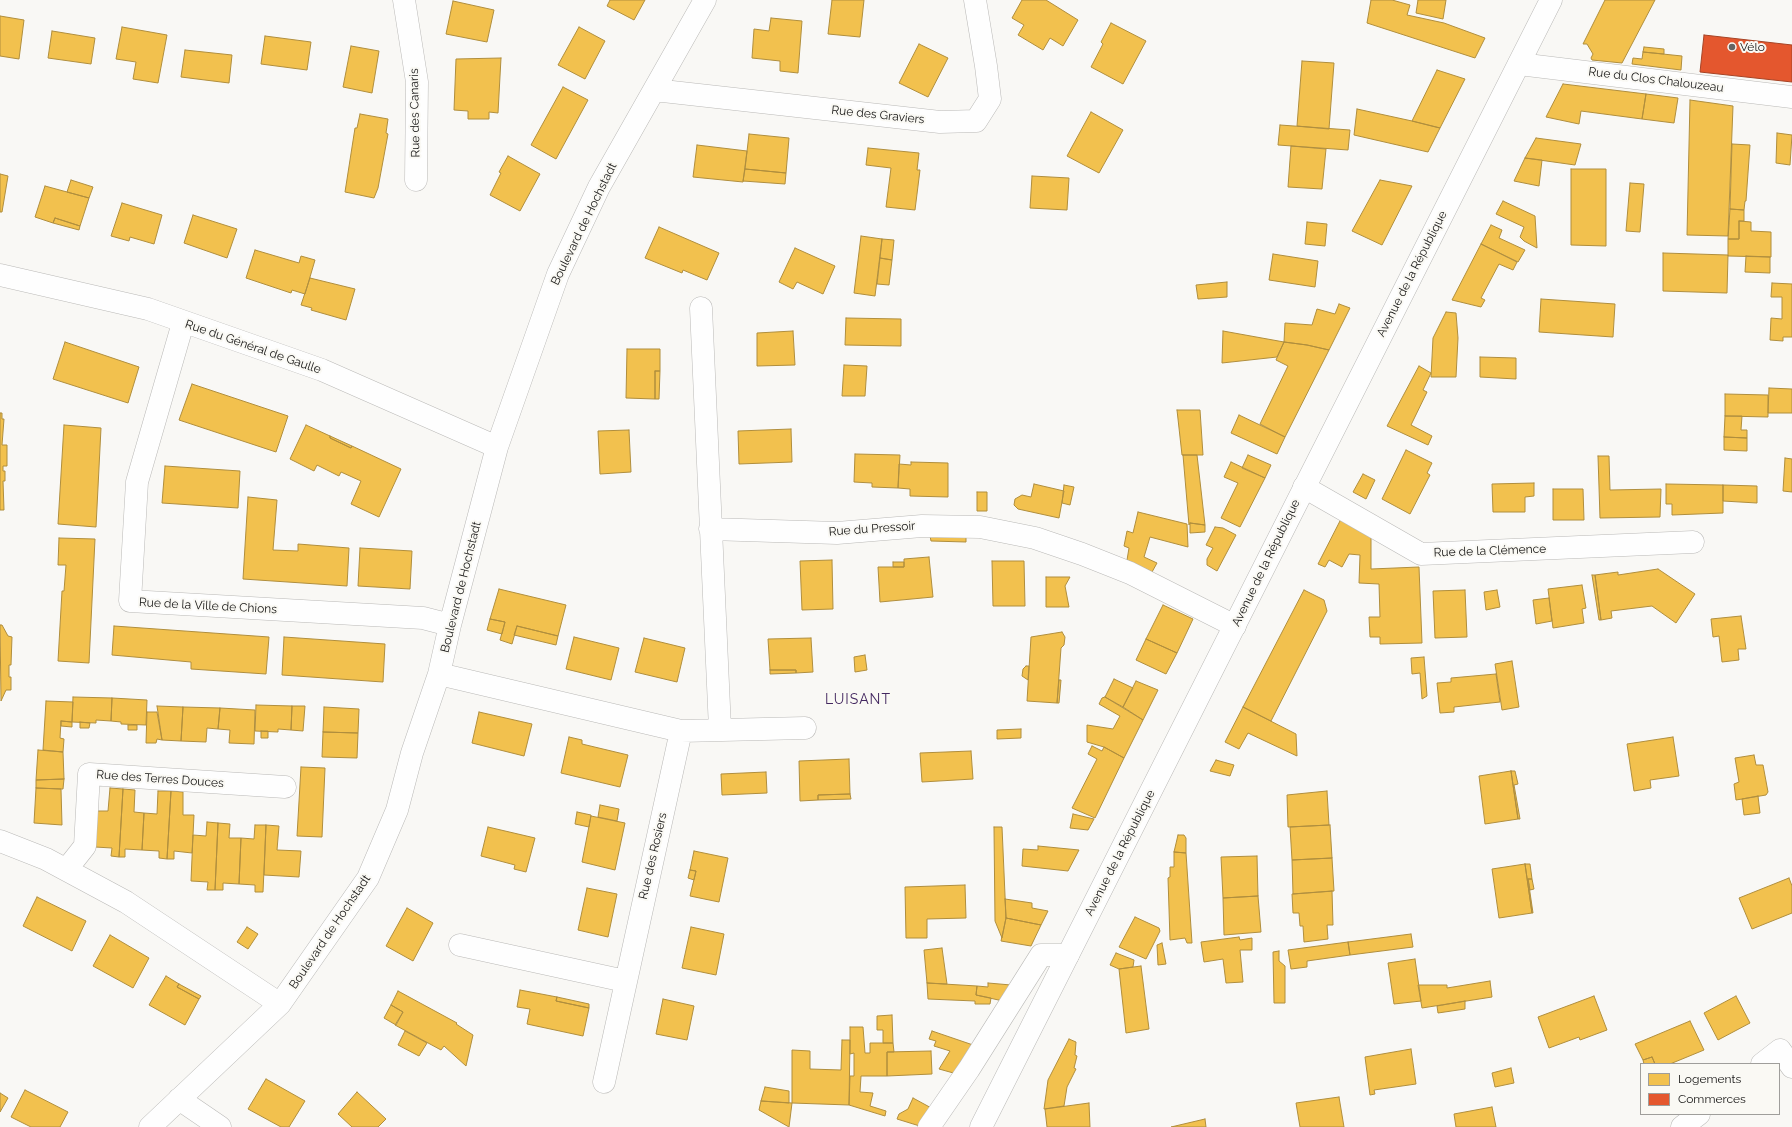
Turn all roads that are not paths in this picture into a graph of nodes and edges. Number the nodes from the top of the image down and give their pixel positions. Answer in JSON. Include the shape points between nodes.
{"nodes":[{"id":1,"x":404,"y":0,"type":"edge"},
{"id":2,"x":706,"y":0,"type":"edge"},
{"id":3,"x":975,"y":0,"type":"edge"},
{"id":4,"x":1551,"y":0,"type":"edge"},
{"id":5,"x":1519,"y":64,"type":"junction"},
{"id":6,"x":654,"y":90,"type":"junction"},
{"id":7,"x":1792,"y":97,"type":"edge"},
{"id":8,"x":416,"y":180,"type":"dead end"},
{"id":9,"x":0,"y":275,"type":"edge"},
{"id":10,"x":701,"y":308,"type":"dead end"},
{"id":11,"x":183,"y":323,"type":"junction"},
{"id":12,"x":497,"y":446,"type":"junction"},
{"id":13,"x":1304,"y":487,"type":"junction"},
{"id":14,"x":710,"y":529,"type":"junction"},
{"id":15,"x":1693,"y":542,"type":"dead end"},
{"id":16,"x":450,"y":625,"type":"junction"},
{"id":17,"x":1235,"y":626,"type":"junction"},
{"id":18,"x":439,"y":674,"type":"junction"},
{"id":19,"x":805,"y":728,"type":"dead end"},
{"id":20,"x":720,"y":729,"type":"junction"},
{"id":21,"x":681,"y":730,"type":"junction"},
{"id":22,"x":286,"y":787,"type":"dead end"},
{"id":23,"x":0,"y":841,"type":"edge"},
{"id":24,"x":66,"y":870,"type":"junction"},
{"id":25,"x":460,"y":945,"type":"dead end"},
{"id":26,"x":1068,"y":955,"type":"junction"},
{"id":27,"x":625,"y":981,"type":"junction"},
{"id":28,"x":280,"y":1004,"type":"junction"},
{"id":29,"x":1788,"y":1053,"type":"edge"},
{"id":30,"x":1764,"y":1063,"type":"edge"},
{"id":31,"x":604,"y":1082,"type":"dead end"},
{"id":32,"x":179,"y":1099,"type":"junction"},
{"id":33,"x":1698,"y":1115,"type":"edge"},
{"id":34,"x":150,"y":1127,"type":"edge"},
{"id":35,"x":220,"y":1127,"type":"edge"},
{"id":36,"x":929,"y":1127,"type":"edge"},
{"id":37,"x":981,"y":1127,"type":"edge"},
{"id":38,"x":1682,"y":1127,"type":"edge"}],
"edges":[{"from":1,"to":8,"type":"street","name":"Rue des Canaris","via":[[417,82]]},
{"from":2,"to":6,"type":"street","name":"Boulevard de Hochstadt"},
{"from":3,"to":6,"type":"street","name":"Rue des Graviers","via":[[990,99],[976,121],[940,122]]},
{"from":4,"to":5,"type":"street","name":"Avenue de la République"},
{"from":5,"to":7,"type":"street","name":"Rue du Clos Chalouzeau"},
{"from":5,"to":13,"type":"street","name":"Avenue de la République"},
{"from":6,"to":12,"type":"street","name":"Boulevard de Hochstadt","via":[[599,187],[558,274]]},
{"from":9,"to":11,"type":"street","name":"Rue du Général de Gaulle","via":[[148,309]]},
{"from":10,"to":14,"type":"street"},
{"from":11,"to":12,"type":"street","name":"Rue du Général de Gaulle","via":[[322,370]]},
{"from":11,"to":16,"type":"street","name":"Rue de la Ville de Chions","via":[[136,482],[130,601],[423,618]]},
{"from":12,"to":16,"type":"street","name":"Boulevard de Hochstadt"},
{"from":13,"to":15,"type":"street","name":"Rue de la Clémence","via":[[1421,554]]},
{"from":13,"to":17,"type":"street","name":"Avenue de la République"},
{"from":14,"to":17,"type":"street","name":"Rue du Pressoir","via":[[837,533],[922,526],[980,527],[1035,538],[1089,557],[1130,573]]},
{"from":14,"to":20,"type":"street"},
{"from":16,"to":18,"type":"street","name":"Boulevard de Hochstadt"},
{"from":17,"to":26,"type":"street","name":"Avenue de la République"},
{"from":18,"to":21,"type":"street"},
{"from":18,"to":28,"type":"street","name":"Boulevard de Hochstadt","via":[[412,753],[397,810],[368,878]]},
{"from":19,"to":20,"type":"street"},
{"from":20,"to":21,"type":"street"},
{"from":21,"to":27,"type":"street","name":"Rue des Rosiers"},
{"from":22,"to":24,"type":"street","name":"Rue des Terres Douces","via":[[89,774],[86,846]]},
{"from":23,"to":24,"type":"street"},
{"from":24,"to":28,"type":"street","via":[[126,902]]},
{"from":25,"to":27,"type":"street"},
{"from":26,"to":36,"type":"street","via":[[1041,955]]},
{"from":26,"to":37,"type":"street","name":"Avenue de la République"},
{"from":27,"to":31,"type":"street","name":"Rue des Rosiers"},
{"from":28,"to":32,"type":"street","name":"Boulevard de Hochstadt"},
{"from":29,"to":30,"type":"street"},
{"from":32,"to":34,"type":"street","name":"Boulevard de Hochstadt"},
{"from":32,"to":35,"type":"street"},
{"from":33,"to":38,"type":"street"}]}
